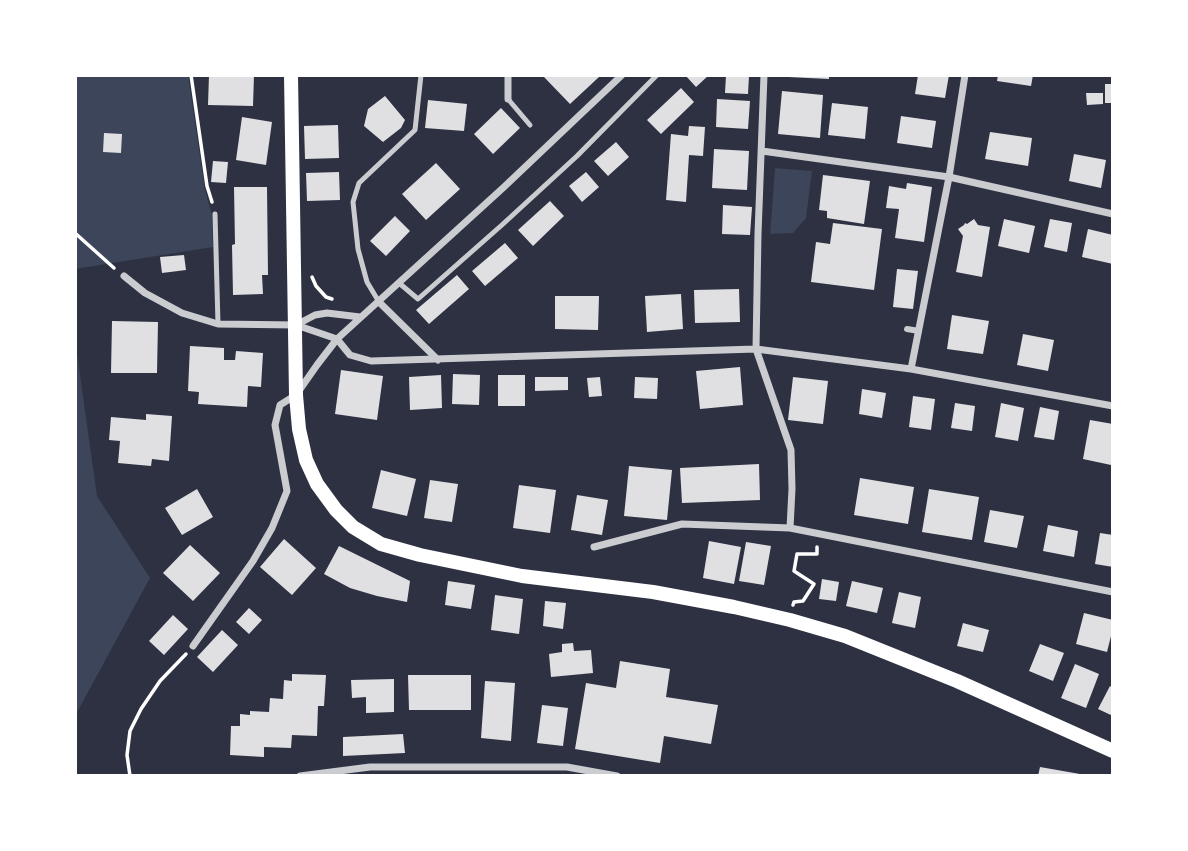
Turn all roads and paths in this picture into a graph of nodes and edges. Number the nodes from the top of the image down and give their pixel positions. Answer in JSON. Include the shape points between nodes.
{"nodes":[{"id":1,"x":191,"y":75,"type":"edge"},
{"id":2,"x":291,"y":75,"type":"edge"},
{"id":3,"x":421,"y":75,"type":"edge"},
{"id":4,"x":508,"y":75,"type":"edge"},
{"id":5,"x":622,"y":75,"type":"edge"},
{"id":6,"x":657,"y":75,"type":"edge"},
{"id":7,"x":764,"y":75,"type":"edge"},
{"id":8,"x":965,"y":75,"type":"edge"},
{"id":9,"x":508,"y":99,"type":"joint"},
{"id":10,"x":530,"y":125,"type":"dead end"},
{"id":11,"x":762,"y":151,"type":"junction"},
{"id":12,"x":949,"y":177,"type":"junction"},
{"id":13,"x":1113,"y":214,"type":"edge"},
{"id":14,"x":215,"y":215,"type":"joint"},
{"id":15,"x":75,"y":233,"type":"edge"},
{"id":16,"x":294,"y":267,"type":"junction"},
{"id":17,"x":124,"y":276,"type":"joint"},
{"id":18,"x":399,"y":283,"type":"junction"},
{"id":19,"x":379,"y":302,"type":"junction"},
{"id":20,"x":334,"y":314,"type":"junction"},
{"id":21,"x":360,"y":317,"type":"junction"},
{"id":22,"x":218,"y":324,"type":"junction"},
{"id":23,"x":296,"y":325,"type":"junction"},
{"id":24,"x":907,"y":329,"type":"dead end"},
{"id":25,"x":919,"y":331,"type":"junction"},
{"id":26,"x":337,"y":339,"type":"junction"},
{"id":27,"x":756,"y":349,"type":"junction"},
{"id":28,"x":438,"y":360,"type":"junction"},
{"id":29,"x":911,"y":369,"type":"junction"},
{"id":30,"x":296,"y":395,"type":"junction"},
{"id":31,"x":1113,"y":406,"type":"edge"},
{"id":32,"x":790,"y":528,"type":"junction"},
{"id":33,"x":806,"y":544,"type":"dead end"},
{"id":34,"x":594,"y":547,"type":"dead end"},
{"id":35,"x":1113,"y":592,"type":"edge"},
{"id":36,"x":794,"y":601,"type":"dead end"},
{"id":37,"x":193,"y":646,"type":"joint"},
{"id":38,"x":1113,"y":751,"type":"edge"},
{"id":39,"x":130,"y":776,"type":"edge"},
{"id":40,"x":300,"y":776,"type":"edge"},
{"id":41,"x":617,"y":776,"type":"edge"}],
"edges":[{"from":1,"to":14,"type":"path"},
{"from":2,"to":16,"type":"main road"},
{"from":3,"to":19,"type":"lane","via":[[415,130],[359,183],[353,202],[358,249],[367,282]]},
{"from":4,"to":9,"type":"street"},
{"from":5,"to":18,"type":"street"},
{"from":6,"to":18,"type":"lane","via":[[577,156],[418,299]]},
{"from":7,"to":11,"type":"street"},
{"from":8,"to":12,"type":"street"},
{"from":9,"to":10,"type":"lane"},
{"from":11,"to":12,"type":"street"},
{"from":11,"to":27,"type":"street"},
{"from":12,"to":13,"type":"street"},
{"from":12,"to":25,"type":"street"},
{"from":14,"to":22,"type":"lane"},
{"from":15,"to":17,"type":"path"},
{"from":16,"to":20,"type":"path","via":[[310,266],[316,286],[337,301]]},
{"from":16,"to":23,"type":"main road"},
{"from":17,"to":22,"type":"street","via":[[182,313]]},
{"from":18,"to":19,"type":"street"},
{"from":19,"to":21,"type":"street"},
{"from":19,"to":28,"type":"street"},
{"from":20,"to":21,"type":"street"},
{"from":20,"to":23,"type":"street","via":[[315,315]]},
{"from":21,"to":26,"type":"street"},
{"from":22,"to":23,"type":"street"},
{"from":23,"to":26,"type":"street"},
{"from":23,"to":30,"type":"main road"},
{"from":24,"to":25,"type":"street"},
{"from":25,"to":29,"type":"street"},
{"from":26,"to":28,"type":"street","via":[[350,355],[372,361]]},
{"from":26,"to":30,"type":"street"},
{"from":27,"to":28,"type":"street"},
{"from":27,"to":29,"type":"street"},
{"from":27,"to":32,"type":"street","via":[[791,450]]},
{"from":29,"to":31,"type":"street"},
{"from":30,"to":37,"type":"street","via":[[280,405],[275,425],[287,491],[272,528]]},
{"from":30,"to":38,"type":"main road","via":[[303,450],[317,484],[353,527],[381,544],[522,576],[734,607],[834,632]]},
{"from":32,"to":34,"type":"street","via":[[682,524]]},
{"from":32,"to":35,"type":"street"},
{"from":33,"to":36,"type":"path","via":[[818,548],[817,554],[797,554],[794,570],[814,584],[803,601]]},
{"from":37,"to":39,"type":"path","via":[[160,681],[130,731]]},
{"from":40,"to":41,"type":"street","via":[[370,767],[567,767]]}]}
